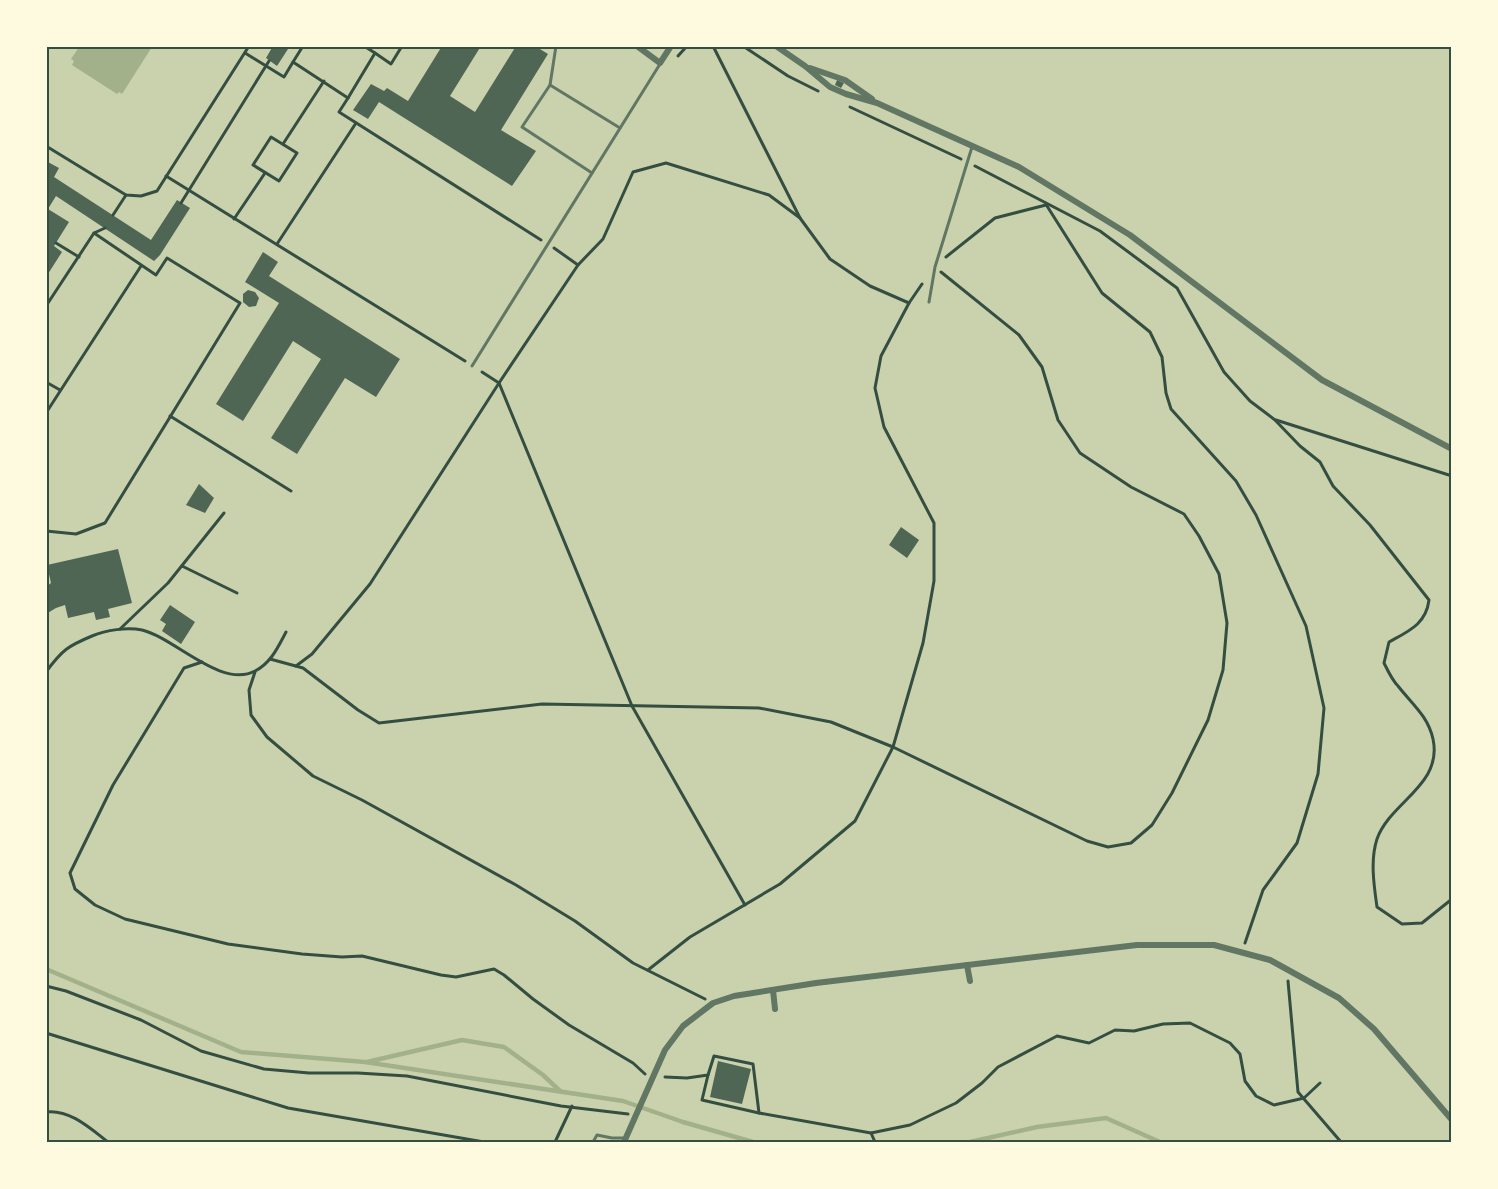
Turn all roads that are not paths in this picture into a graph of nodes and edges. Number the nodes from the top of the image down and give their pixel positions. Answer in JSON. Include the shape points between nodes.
{"nodes":[{"id":1,"x":555,"y":46,"type":"edge"},
{"id":2,"x":637,"y":46,"type":"edge"},
{"id":3,"x":670,"y":46,"type":"edge"},
{"id":4,"x":776,"y":46,"type":"edge"},
{"id":5,"x":660,"y":63,"type":"junction"},
{"id":6,"x":805,"y":66,"type":"junction"},
{"id":7,"x":550,"y":85,"type":"junction"},
{"id":8,"x":878,"y":103,"type":"junction"},
{"id":9,"x":620,"y":128,"type":"junction"},
{"id":10,"x":972,"y":145,"type":"junction"},
{"id":11,"x":592,"y":173,"type":"junction"},
{"id":12,"x":928,"y":302,"type":"dead end"},
{"id":13,"x":472,"y":366,"type":"dead end"},
{"id":14,"x":1452,"y":449,"type":"edge"},
{"id":15,"x":967,"y":965,"type":"junction"},
{"id":16,"x":970,"y":981,"type":"dead end"},
{"id":17,"x":773,"y":990,"type":"junction"},
{"id":18,"x":774,"y":1009,"type":"dead end"},
{"id":19,"x":1452,"y":1120,"type":"edge"},
{"id":20,"x":625,"y":1140,"type":"edge"},
{"id":21,"x":593,"y":1143,"type":"edge"}],
"edges":[{"from":1,"to":7,"type":"lane"},
{"from":2,"to":5,"type":"street"},
{"from":3,"to":5,"type":"street"},
{"from":4,"to":6,"type":"street"},
{"from":5,"to":9,"type":"lane"},
{"from":6,"to":8,"type":"street","via":[[845,80]]},
{"from":6,"to":8,"type":"street","via":[[830,87]]},
{"from":7,"to":9,"type":"lane"},
{"from":7,"to":11,"type":"lane","via":[[522,127]]},
{"from":8,"to":10,"type":"street"},
{"from":9,"to":11,"type":"lane"},
{"from":10,"to":12,"type":"lane"},
{"from":10,"to":14,"type":"street","via":[[1019,167],[1130,235],[1322,380]]},
{"from":11,"to":13,"type":"lane"},
{"from":15,"to":16,"type":"street"},
{"from":15,"to":17,"type":"street"},
{"from":15,"to":19,"type":"street","via":[[1137,945],[1214,945],[1270,960],[1339,998],[1374,1029]]},
{"from":17,"to":18,"type":"street"},
{"from":17,"to":20,"type":"street","via":[[713,1003],[683,1026],[665,1050]]},
{"from":20,"to":21,"type":"lane","via":[[597,1135]]}]}
